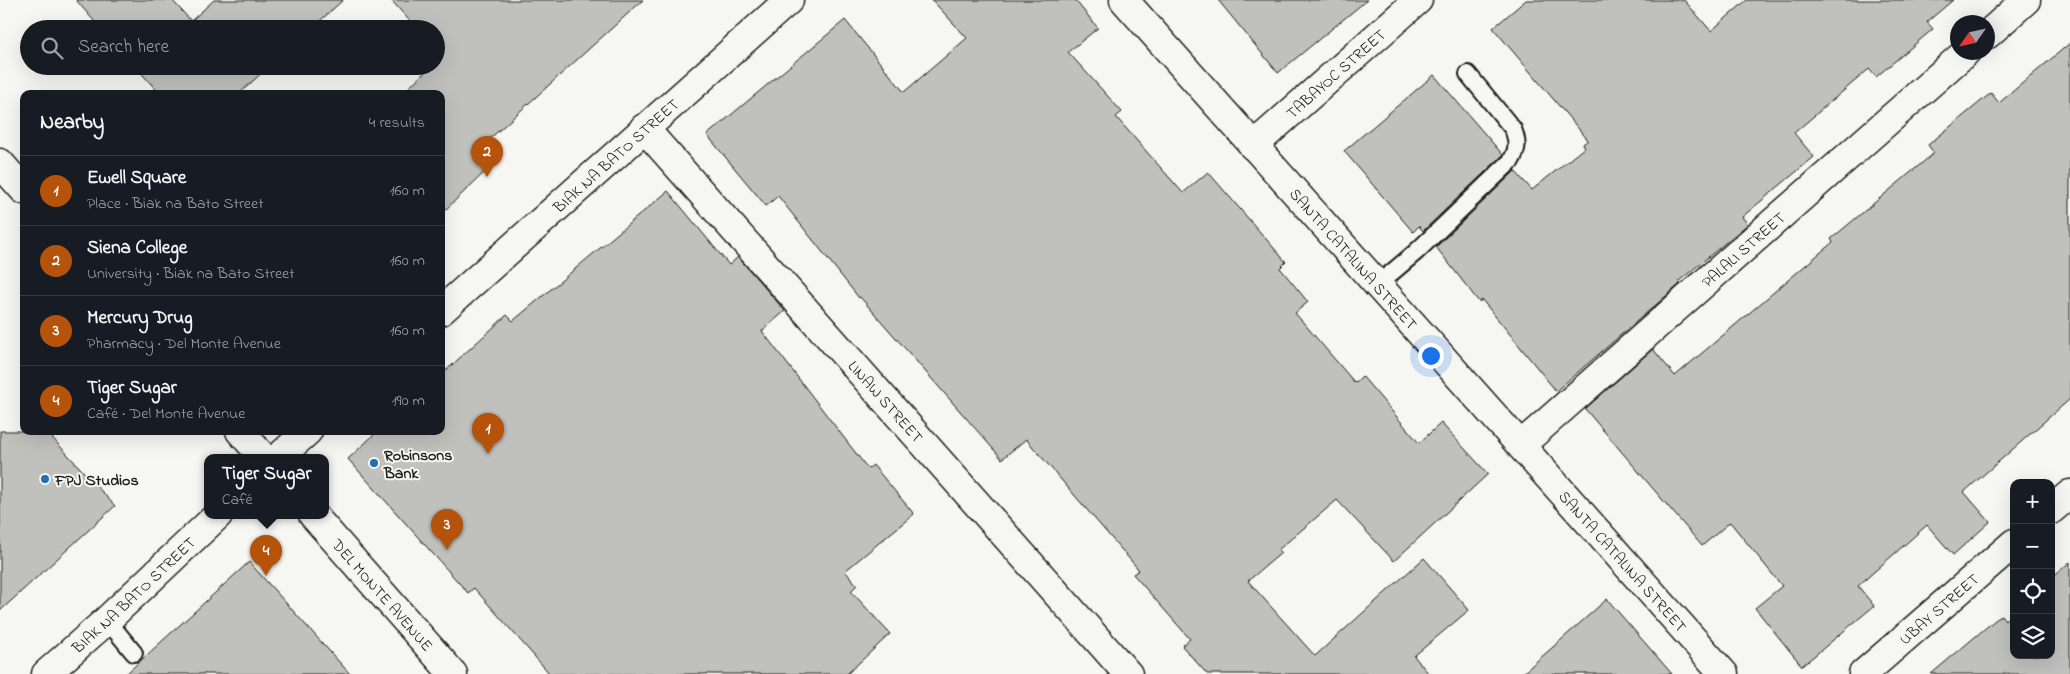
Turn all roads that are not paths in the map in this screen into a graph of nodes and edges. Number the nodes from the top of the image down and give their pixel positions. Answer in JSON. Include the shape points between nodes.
{"nodes":[{"id":1,"x":788,"y":0,"type":"edge"},
{"id":2,"x":1124,"y":0,"type":"edge"},
{"id":3,"x":1418,"y":0,"type":"edge"},
{"id":4,"x":2026,"y":0,"type":"edge"},
{"id":5,"x":1995,"y":28,"type":"edge"},
{"id":6,"x":1957,"y":60,"type":"edge"},
{"id":7,"x":1468,"y":74,"type":"dead end"},
{"id":8,"x":644,"y":128,"type":"junction"},
{"id":9,"x":1254,"y":146,"type":"junction"},
{"id":10,"x":0,"y":163,"type":"edge"},
{"id":11,"x":20,"y":186,"type":"edge"},
{"id":12,"x":1378,"y":285,"type":"junction"},
{"id":13,"x":445,"y":307,"type":"edge"},
{"id":14,"x":244,"y":435,"type":"edge"},
{"id":15,"x":304,"y":435,"type":"edge"},
{"id":16,"x":1521,"y":445,"type":"junction"},
{"id":17,"x":260,"y":454,"type":"edge"},
{"id":18,"x":283,"y":454,"type":"edge"},
{"id":19,"x":2070,"y":494,"type":"edge"},
{"id":20,"x":2055,"y":507,"type":"edge"},
{"id":21,"x":214,"y":519,"type":"edge"},
{"id":22,"x":317,"y":519,"type":"edge"},
{"id":23,"x":2010,"y":546,"type":"edge"},
{"id":24,"x":107,"y":620,"type":"junction"},
{"id":25,"x":134,"y":653,"type":"dead end"},
{"id":26,"x":46,"y":674,"type":"edge"},
{"id":27,"x":453,"y":674,"type":"edge"},
{"id":28,"x":1128,"y":674,"type":"edge"},
{"id":29,"x":1724,"y":674,"type":"edge"},
{"id":30,"x":1863,"y":674,"type":"edge"}],
"edges":[{"from":1,"to":8,"type":"street","name":"BIAK NA BATO STREET"},
{"from":2,"to":9,"type":"street","name":"SANTA CATALINA STREET"},
{"from":3,"to":9,"type":"street","name":"TABAYOC STREET"},
{"from":4,"to":5,"type":"street"},
{"from":6,"to":16,"type":"street","name":"PALALI STREET"},
{"from":7,"to":12,"type":"lane","via":[[1513,130],[1517,151],[1511,161]]},
{"from":8,"to":13,"type":"street","name":"BIAK NA BATO STREET"},
{"from":8,"to":28,"type":"street","name":"LINAW STREET"},
{"from":9,"to":12,"type":"street","name":"SANTA CATALINA STREET"},
{"from":10,"to":11,"type":"street"},
{"from":12,"to":16,"type":"street","name":"SANTA CATALINA STREET"},
{"from":14,"to":17,"type":"street"},
{"from":15,"to":18,"type":"street"},
{"from":16,"to":29,"type":"street","name":"SANTA CATALINA STREET"},
{"from":19,"to":20,"type":"street"},
{"from":21,"to":24,"type":"street","name":"BIAK NA BATO STREET"},
{"from":22,"to":27,"type":"street","name":"DEL MONTE AVENUE"},
{"from":23,"to":30,"type":"street","name":"UBAY STREET"},
{"from":24,"to":25,"type":"lane"},
{"from":24,"to":26,"type":"street","name":"BIAK NA BATO STREET"}]}
